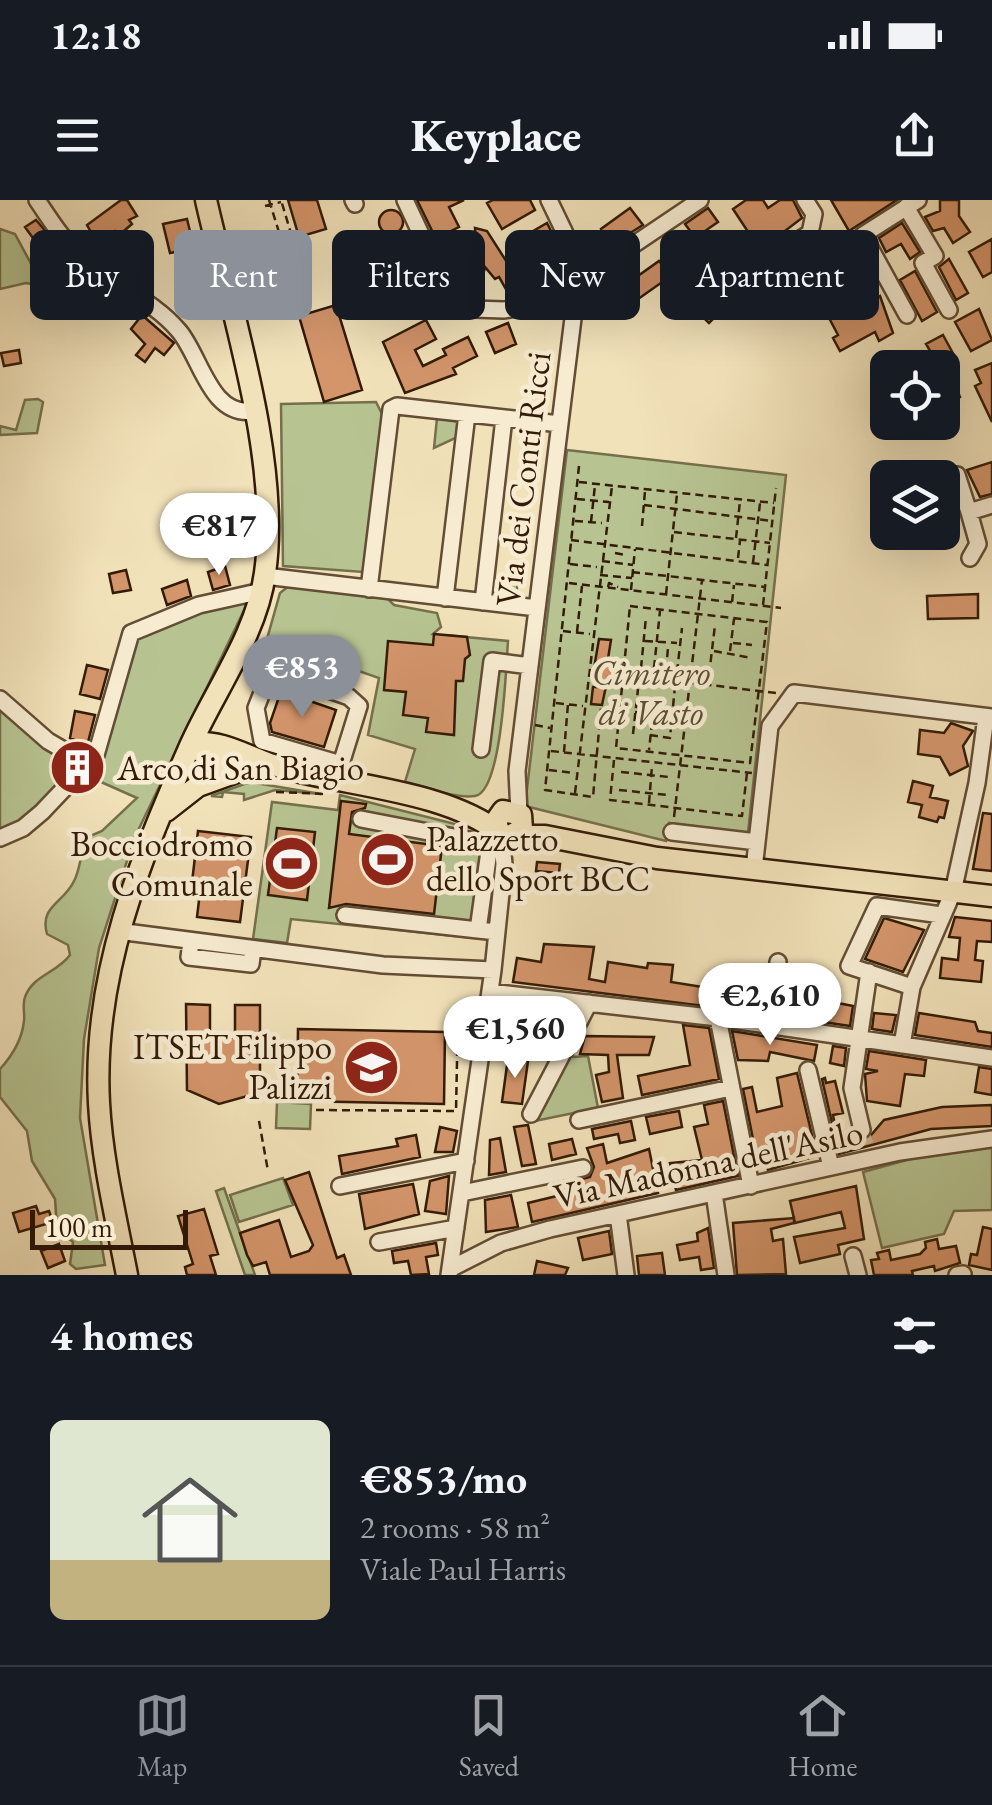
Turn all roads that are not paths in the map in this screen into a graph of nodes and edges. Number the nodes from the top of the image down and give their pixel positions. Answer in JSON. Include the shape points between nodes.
{"nodes":[{"id":1,"x":37,"y":200,"type":"edge"},
{"id":2,"x":206,"y":200,"type":"edge"},
{"id":3,"x":405,"y":200,"type":"edge"},
{"id":4,"x":549,"y":200,"type":"edge"},
{"id":5,"x":700,"y":200,"type":"edge"},
{"id":6,"x":805,"y":200,"type":"edge"},
{"id":7,"x":912,"y":204,"type":"edge"},
{"id":8,"x":563,"y":230,"type":"edge"},
{"id":9,"x":811,"y":230,"type":"edge"},
{"id":10,"x":640,"y":242,"type":"edge"},
{"id":11,"x":505,"y":307,"type":"edge"},
{"id":12,"x":950,"y":310,"type":"dead end"},
{"id":13,"x":907,"y":315,"type":"dead end"},
{"id":14,"x":573,"y":320,"type":"edge"},
{"id":15,"x":253,"y":411,"type":"junction"},
{"id":16,"x":467,"y":414,"type":"junction"},
{"id":17,"x":504,"y":418,"type":"junction"},
{"id":18,"x":560,"y":424,"type":"junction"},
{"id":19,"x":960,"y":484,"type":"edge"},
{"id":20,"x":992,"y":506,"type":"edge"},
{"id":21,"x":970,"y":512,"type":"junction"},
{"id":22,"x":970,"y":558,"type":"dead end"},
{"id":23,"x":263,"y":583,"type":"junction"},
{"id":24,"x":369,"y":589,"type":"junction"},
{"id":25,"x":445,"y":598,"type":"junction"},
{"id":26,"x":483,"y":602,"type":"junction"},
{"id":27,"x":537,"y":608,"type":"junction"},
{"id":28,"x":530,"y":666,"type":"junction"},
{"id":29,"x":223,"y":680,"type":"junction"},
{"id":30,"x":267,"y":680,"type":"joint"},
{"id":31,"x":0,"y":698,"type":"edge"},
{"id":32,"x":989,"y":717,"type":"edge"},
{"id":33,"x":192,"y":743,"type":"junction"},
{"id":34,"x":233,"y":748,"type":"junction"},
{"id":35,"x":481,"y":749,"type":"dead end"},
{"id":36,"x":267,"y":765,"type":"junction"},
{"id":37,"x":88,"y":766,"type":"junction"},
{"id":38,"x":361,"y":819,"type":"dead end"},
{"id":39,"x":159,"y":821,"type":"junction"},
{"id":40,"x":510,"y":824,"type":"junction"},
{"id":41,"x":673,"y":825,"type":"road end"},
{"id":42,"x":704,"y":836,"type":"junction"},
{"id":43,"x":0,"y":838,"type":"edge"},
{"id":44,"x":757,"y":842,"type":"junction"},
{"id":45,"x":701,"y":864,"type":"junction"},
{"id":46,"x":754,"y":870,"type":"junction"},
{"id":47,"x":952,"y":892,"type":"junction"},
{"id":48,"x":992,"y":896,"type":"edge"},
{"id":49,"x":344,"y":914,"type":"dead end"},
{"id":50,"x":940,"y":914,"type":"junction"},
{"id":51,"x":478,"y":930,"type":"junction"},
{"id":52,"x":118,"y":932,"type":"junction"},
{"id":53,"x":497,"y":932,"type":"junction"},
{"id":54,"x":778,"y":962,"type":"dead end"},
{"id":55,"x":493,"y":970,"type":"junction"},
{"id":56,"x":869,"y":972,"type":"junction"},
{"id":57,"x":912,"y":986,"type":"junction"},
{"id":58,"x":490,"y":992,"type":"junction"},
{"id":59,"x":589,"y":1003,"type":"junction"},
{"id":60,"x":718,"y":1018,"type":"junction"},
{"id":61,"x":770,"y":1026,"type":"junction"},
{"id":62,"x":859,"y":1039,"type":"junction"},
{"id":63,"x":902,"y":1045,"type":"junction"},
{"id":64,"x":992,"y":1058,"type":"edge"},
{"id":65,"x":808,"y":1070,"type":"dead end"},
{"id":66,"x":731,"y":1088,"type":"junction"},
{"id":67,"x":531,"y":1114,"type":"dead end"},
{"id":68,"x":579,"y":1120,"type":"dead end"},
{"id":69,"x":862,"y":1130,"type":"tunnel mouth"},
{"id":70,"x":992,"y":1139,"type":"edge"},
{"id":71,"x":466,"y":1161,"type":"junction"},
{"id":72,"x":831,"y":1167,"type":"junction"},
{"id":73,"x":583,"y":1168,"type":"dead end"},
{"id":74,"x":340,"y":1186,"type":"dead end"},
{"id":75,"x":752,"y":1186,"type":"junction"},
{"id":76,"x":462,"y":1193,"type":"junction"},
{"id":77,"x":714,"y":1194,"type":"junction"},
{"id":78,"x":618,"y":1214,"type":"junction"},
{"id":79,"x":456,"y":1228,"type":"junction"},
{"id":80,"x":379,"y":1242,"type":"dead end"},
{"id":81,"x":852,"y":1256,"type":"dead end"},
{"id":82,"x":450,"y":1272,"type":"edge"},
{"id":83,"x":127,"y":1275,"type":"edge"},
{"id":84,"x":626,"y":1275,"type":"edge"},
{"id":85,"x":726,"y":1275,"type":"edge"},
{"id":86,"x":858,"y":1275,"type":"edge"}],
"edges":[{"from":1,"to":15,"type":"street","via":[[84,260],[176,328],[227,406]]},
{"from":2,"to":15,"type":"main road"},
{"from":3,"to":11,"type":"street","via":[[449,308]]},
{"from":4,"to":8,"type":"street","name":"Via dei Conti Ricci"},
{"from":5,"to":10,"type":"street"},
{"from":6,"to":9,"type":"street","via":[[814,214]]},
{"from":7,"to":12,"type":"street","via":[[935,256],[922,262]]},
{"from":7,"to":13,"type":"street","via":[[863,235]]},
{"from":14,"to":18,"type":"street","name":"Via dei Conti Ricci"},
{"from":15,"to":23,"type":"main road","via":[[270,496]]},
{"from":16,"to":17,"type":"street"},
{"from":16,"to":24,"type":"street","via":[[391,409]]},
{"from":16,"to":25,"type":"street"},
{"from":17,"to":18,"type":"street"},
{"from":17,"to":26,"type":"street"},
{"from":18,"to":27,"type":"street","name":"Via dei Conti Ricci"},
{"from":19,"to":21,"type":"street"},
{"from":20,"to":21,"type":"street"},
{"from":21,"to":22,"type":"street","via":[[978,544]]},
{"from":23,"to":24,"type":"street"},
{"from":23,"to":29,"type":"main road"},
{"from":23,"to":37,"type":"street","via":[[131,633],[99,749]]},
{"from":24,"to":25,"type":"street"},
{"from":25,"to":26,"type":"street"},
{"from":26,"to":27,"type":"street"},
{"from":27,"to":28,"type":"street","name":"Via dei Conti Ricci"},
{"from":28,"to":35,"type":"street","via":[[492,661]]},
{"from":28,"to":40,"type":"street","name":"Via dei Conti Ricci"},
{"from":29,"to":33,"type":"main road"},
{"from":29,"to":34,"type":"main road","via":[[215,717]]},
{"from":30,"to":30,"type":"street","via":[[256,708],[262,741],[341,764],[359,706],[286,675]]},
{"from":31,"to":37,"type":"street"},
{"from":32,"to":44,"type":"street","via":[[794,693],[770,726]]},
{"from":32,"to":47,"type":"street"},
{"from":33,"to":34,"type":"main road"},
{"from":33,"to":36,"type":"main road","via":[[219,761]]},
{"from":33,"to":39,"type":"main road"},
{"from":34,"to":36,"type":"main road"},
{"from":36,"to":39,"type":"main road","via":[[198,786]]},
{"from":36,"to":40,"type":"main road"},
{"from":37,"to":43,"type":"street","via":[[23,828]]},
{"from":38,"to":51,"type":"street","via":[[490,844]]},
{"from":39,"to":52,"type":"main road"},
{"from":40,"to":45,"type":"main road"},
{"from":40,"to":53,"type":"street","name":"Via dei Conti Ricci"},
{"from":41,"to":42,"type":"street"},
{"from":42,"to":44,"type":"street"},
{"from":42,"to":45,"type":"street"},
{"from":44,"to":46,"type":"street"},
{"from":45,"to":46,"type":"main road"},
{"from":46,"to":47,"type":"main road"},
{"from":47,"to":48,"type":"main road"},
{"from":47,"to":50,"type":"street"},
{"from":49,"to":51,"type":"street"},
{"from":50,"to":56,"type":"street","via":[[877,906],[849,966]]},
{"from":50,"to":57,"type":"street"},
{"from":51,"to":53,"type":"street"},
{"from":52,"to":55,"type":"street","via":[[383,965]]},
{"from":52,"to":83,"type":"main road","via":[[100,1033],[99,1106]]},
{"from":53,"to":55,"type":"street","name":"Via dei Conti Ricci"},
{"from":54,"to":61,"type":"street"},
{"from":55,"to":58,"type":"street","name":"Via dei Conti Ricci"},
{"from":56,"to":57,"type":"street"},
{"from":56,"to":62,"type":"street"},
{"from":57,"to":63,"type":"street"},
{"from":58,"to":59,"type":"street"},
{"from":58,"to":71,"type":"street","name":"Via dei Conti Ricci"},
{"from":59,"to":60,"type":"street"},
{"from":59,"to":67,"type":"street"},
{"from":60,"to":61,"type":"street"},
{"from":60,"to":66,"type":"street"},
{"from":61,"to":62,"type":"street"},
{"from":62,"to":63,"type":"street"},
{"from":62,"to":69,"type":"street","via":[[852,1096]]},
{"from":63,"to":64,"type":"street"},
{"from":65,"to":72,"type":"street"},
{"from":66,"to":68,"type":"street"},
{"from":66,"to":75,"type":"street"},
{"from":70,"to":72,"type":"street","name":"Via Madonna dell'Asilo","via":[[868,1154]]},
{"from":71,"to":74,"type":"street"},
{"from":71,"to":76,"type":"street","name":"Via dei Conti Ricci"},
{"from":72,"to":75,"type":"street","name":"Via Madonna dell'Asilo"},
{"from":73,"to":76,"type":"street"},
{"from":75,"to":77,"type":"street","name":"Via Madonna dell'Asilo"},
{"from":76,"to":79,"type":"street","name":"Via dei Conti Ricci"},
{"from":77,"to":78,"type":"street","name":"Via Madonna dell'Asilo"},
{"from":77,"to":85,"type":"street"},
{"from":78,"to":82,"type":"street","name":"Via Madonna dell'Asilo","via":[[517,1237]]},
{"from":78,"to":84,"type":"street"},
{"from":79,"to":80,"type":"street"},
{"from":79,"to":82,"type":"street","name":"Via dei Conti Ricci"},
{"from":81,"to":86,"type":"street"}]}
